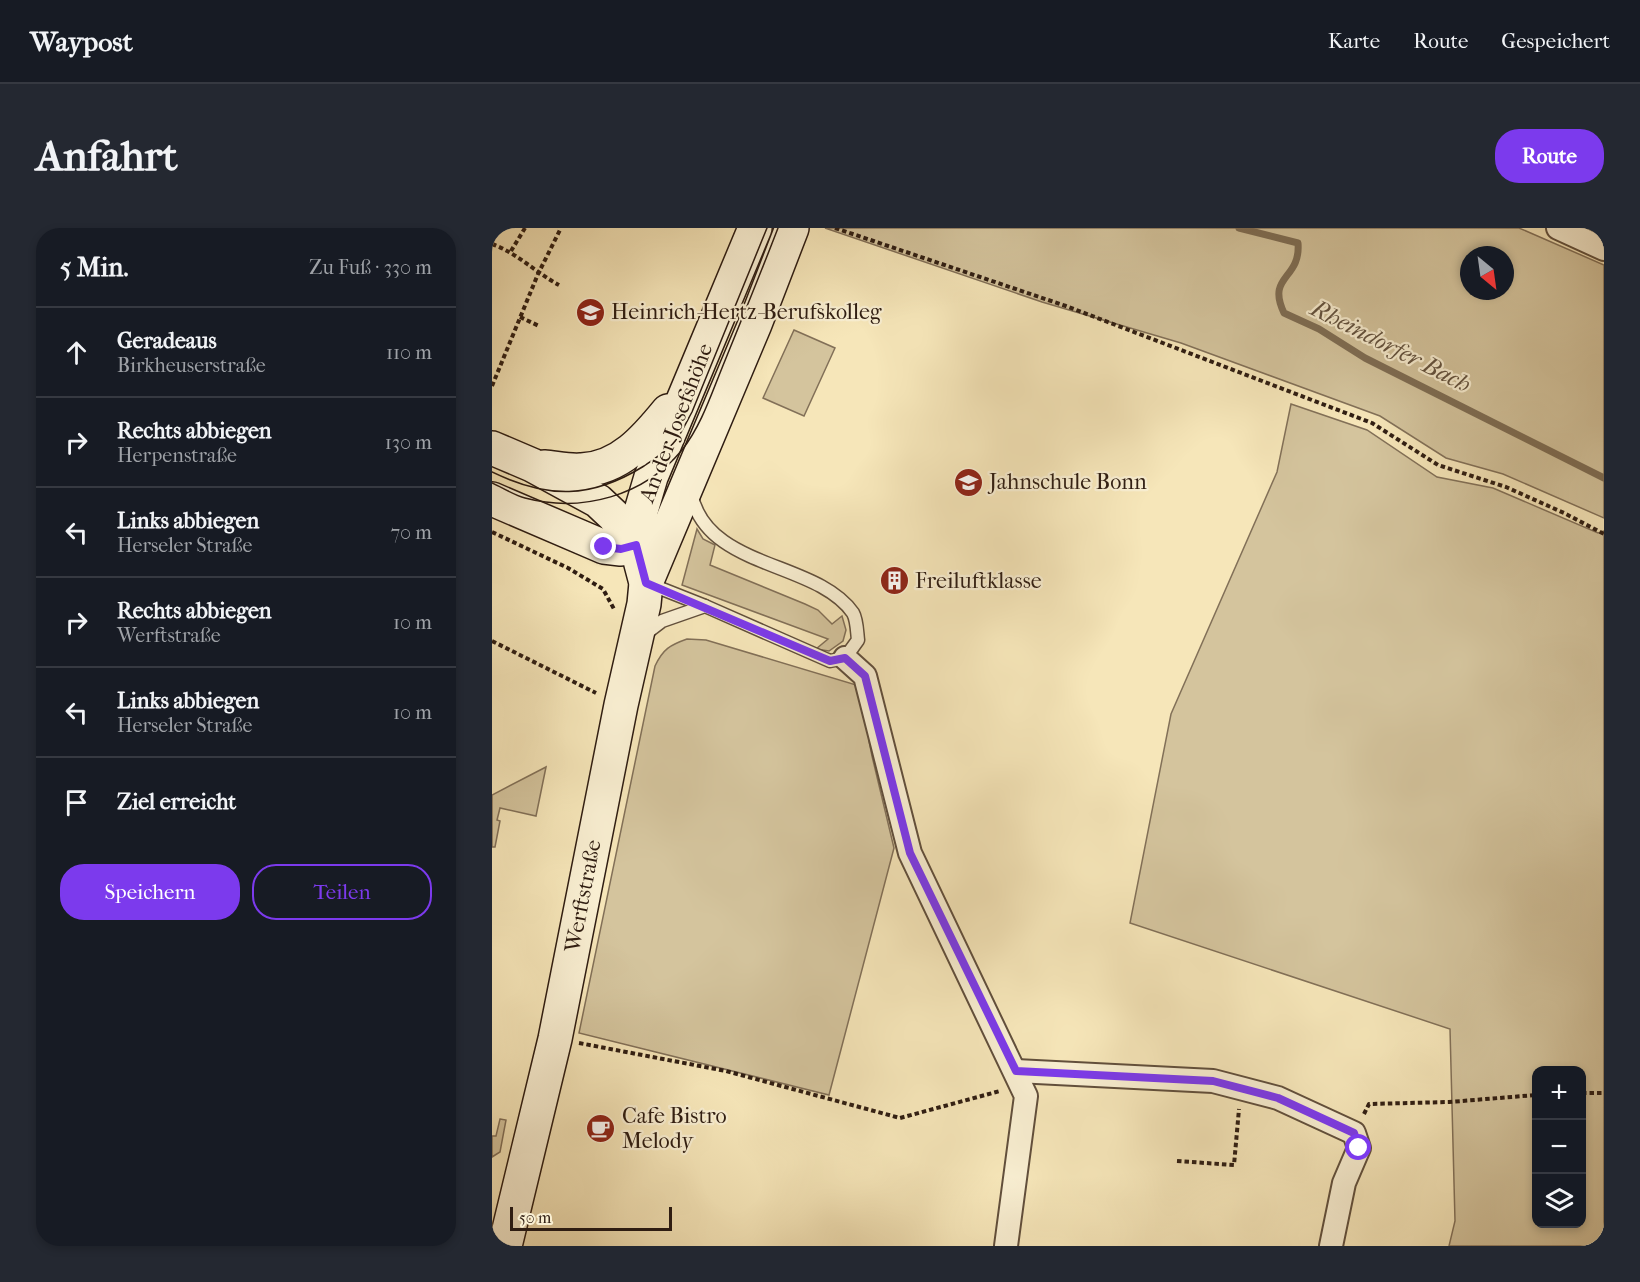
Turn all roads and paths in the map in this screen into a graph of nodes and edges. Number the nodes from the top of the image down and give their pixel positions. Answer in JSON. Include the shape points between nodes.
{"nodes":[{"id":1,"x":525,"y":228,"type":"edge"},
{"id":2,"x":561,"y":228,"type":"edge"},
{"id":3,"x":754,"y":228,"type":"edge"},
{"id":4,"x":792,"y":228,"type":"edge"},
{"id":5,"x":835,"y":228,"type":"edge"},
{"id":6,"x":1558,"y":228,"type":"edge"},
{"id":7,"x":492,"y":244,"type":"edge"},
{"id":8,"x":1604,"y":249,"type":"edge"},
{"id":9,"x":511,"y":251,"type":"junction"},
{"id":10,"x":538,"y":274,"type":"junction"},
{"id":11,"x":559,"y":285,"type":"dead end"},
{"id":12,"x":520,"y":317,"type":"junction"},
{"id":13,"x":538,"y":326,"type":"dead end"},
{"id":14,"x":492,"y":386,"type":"edge"},
{"id":15,"x":687,"y":389,"type":"junction"},
{"id":16,"x":492,"y":448,"type":"edge"},
{"id":17,"x":532,"y":465,"type":"junction"},
{"id":18,"x":689,"y":483,"type":"junction"},
{"id":19,"x":492,"y":499,"type":"edge"},
{"id":20,"x":492,"y":507,"type":"edge"},
{"id":21,"x":672,"y":519,"type":"junction"},
{"id":22,"x":492,"y":532,"type":"edge"},
{"id":23,"x":1604,"y":534,"type":"edge"},
{"id":24,"x":636,"y":545,"type":"junction"},
{"id":25,"x":646,"y":583,"type":"junction"},
{"id":26,"x":612,"y":604,"type":"dead end"},
{"id":27,"x":705,"y":606,"type":"junction"},
{"id":28,"x":637,"y":640,"type":"junction"},
{"id":29,"x":492,"y":641,"type":"edge"},
{"id":30,"x":845,"y":658,"type":"junction"},
{"id":31,"x":621,"y":705,"type":"junction"},
{"id":32,"x":555,"y":1039,"type":"junction"},
{"id":33,"x":1016,"y":1071,"type":"junction"},
{"id":34,"x":1241,"y":1088,"type":"junction"},
{"id":35,"x":1001,"y":1091,"type":"dead end"},
{"id":36,"x":1586,"y":1093,"type":"edge"},
{"id":37,"x":1604,"y":1093,"type":"edge"},
{"id":38,"x":1532,"y":1095,"type":"edge"},
{"id":39,"x":1354,"y":1133,"type":"junction"},
{"id":40,"x":1177,"y":1161,"type":"dead end"},
{"id":41,"x":504,"y":1246,"type":"edge"},
{"id":42,"x":1006,"y":1246,"type":"edge"},
{"id":43,"x":1331,"y":1246,"type":"edge"}],
"edges":[{"from":1,"to":9,"type":"path"},
{"from":2,"to":10,"type":"path"},
{"from":3,"to":15,"type":"street","name":"An der Josefshöhe"},
{"from":4,"to":18,"type":"street","name":"An der Josefshöhe"},
{"from":5,"to":23,"type":"path","via":[[1066,306],[1372,423],[1438,465],[1506,487]]},
{"from":6,"to":8,"type":"street"},
{"from":7,"to":9,"type":"path"},
{"from":9,"to":10,"type":"path"},
{"from":10,"to":11,"type":"path"},
{"from":10,"to":12,"type":"path"},
{"from":12,"to":13,"type":"path"},
{"from":12,"to":14,"type":"path"},
{"from":15,"to":17,"type":"street","via":[[638,446],[613,462],[582,470]]},
{"from":15,"to":24,"type":"street","name":"An der Josefshöhe","via":[[651,477]]},
{"from":16,"to":17,"type":"street"},
{"from":17,"to":24,"type":"street","via":[[598,501]]},
{"from":18,"to":21,"type":"street","name":"An der Josefshöhe"},
{"from":18,"to":30,"type":"lane","via":[[694,508],[727,545],[835,594],[854,615],[858,640]]},
{"from":19,"to":24,"type":"street","via":[[604,547],[621,549]]},
{"from":20,"to":25,"type":"street","via":[[571,550]]},
{"from":21,"to":24,"type":"street","name":"An der Josefshöhe","via":[[650,539]]},
{"from":21,"to":25,"type":"street","name":"An der Josefshöhe"},
{"from":22,"to":26,"type":"path","via":[[567,567],[603,589]]},
{"from":24,"to":25,"type":"street","name":"Werftstraße"},
{"from":25,"to":27,"type":"lane"},
{"from":25,"to":28,"type":"street","name":"Werftstraße"},
{"from":27,"to":28,"type":"lane","via":[[663,621]]},
{"from":27,"to":30,"type":"lane","via":[[830,661]]},
{"from":28,"to":31,"type":"street","name":"Werftstraße"},
{"from":29,"to":31,"type":"path"},
{"from":30,"to":33,"type":"street","via":[[865,676],[910,853]]},
{"from":31,"to":32,"type":"street","name":"Werftstraße"},
{"from":32,"to":35,"type":"path","via":[[726,1071],[900,1118]]},
{"from":32,"to":41,"type":"street","name":"Werftstraße"},
{"from":33,"to":34,"type":"street","via":[[1213,1081]]},
{"from":33,"to":42,"type":"street","via":[[1026,1096]]},
{"from":34,"to":39,"type":"street","via":[[1278,1098]]},
{"from":34,"to":40,"type":"path","via":[[1234,1165]]},
{"from":36,"to":37,"type":"path"},
{"from":38,"to":39,"type":"path","via":[[1369,1104]]},
{"from":39,"to":43,"type":"street","via":[[1359,1148],[1344,1183]]}]}
